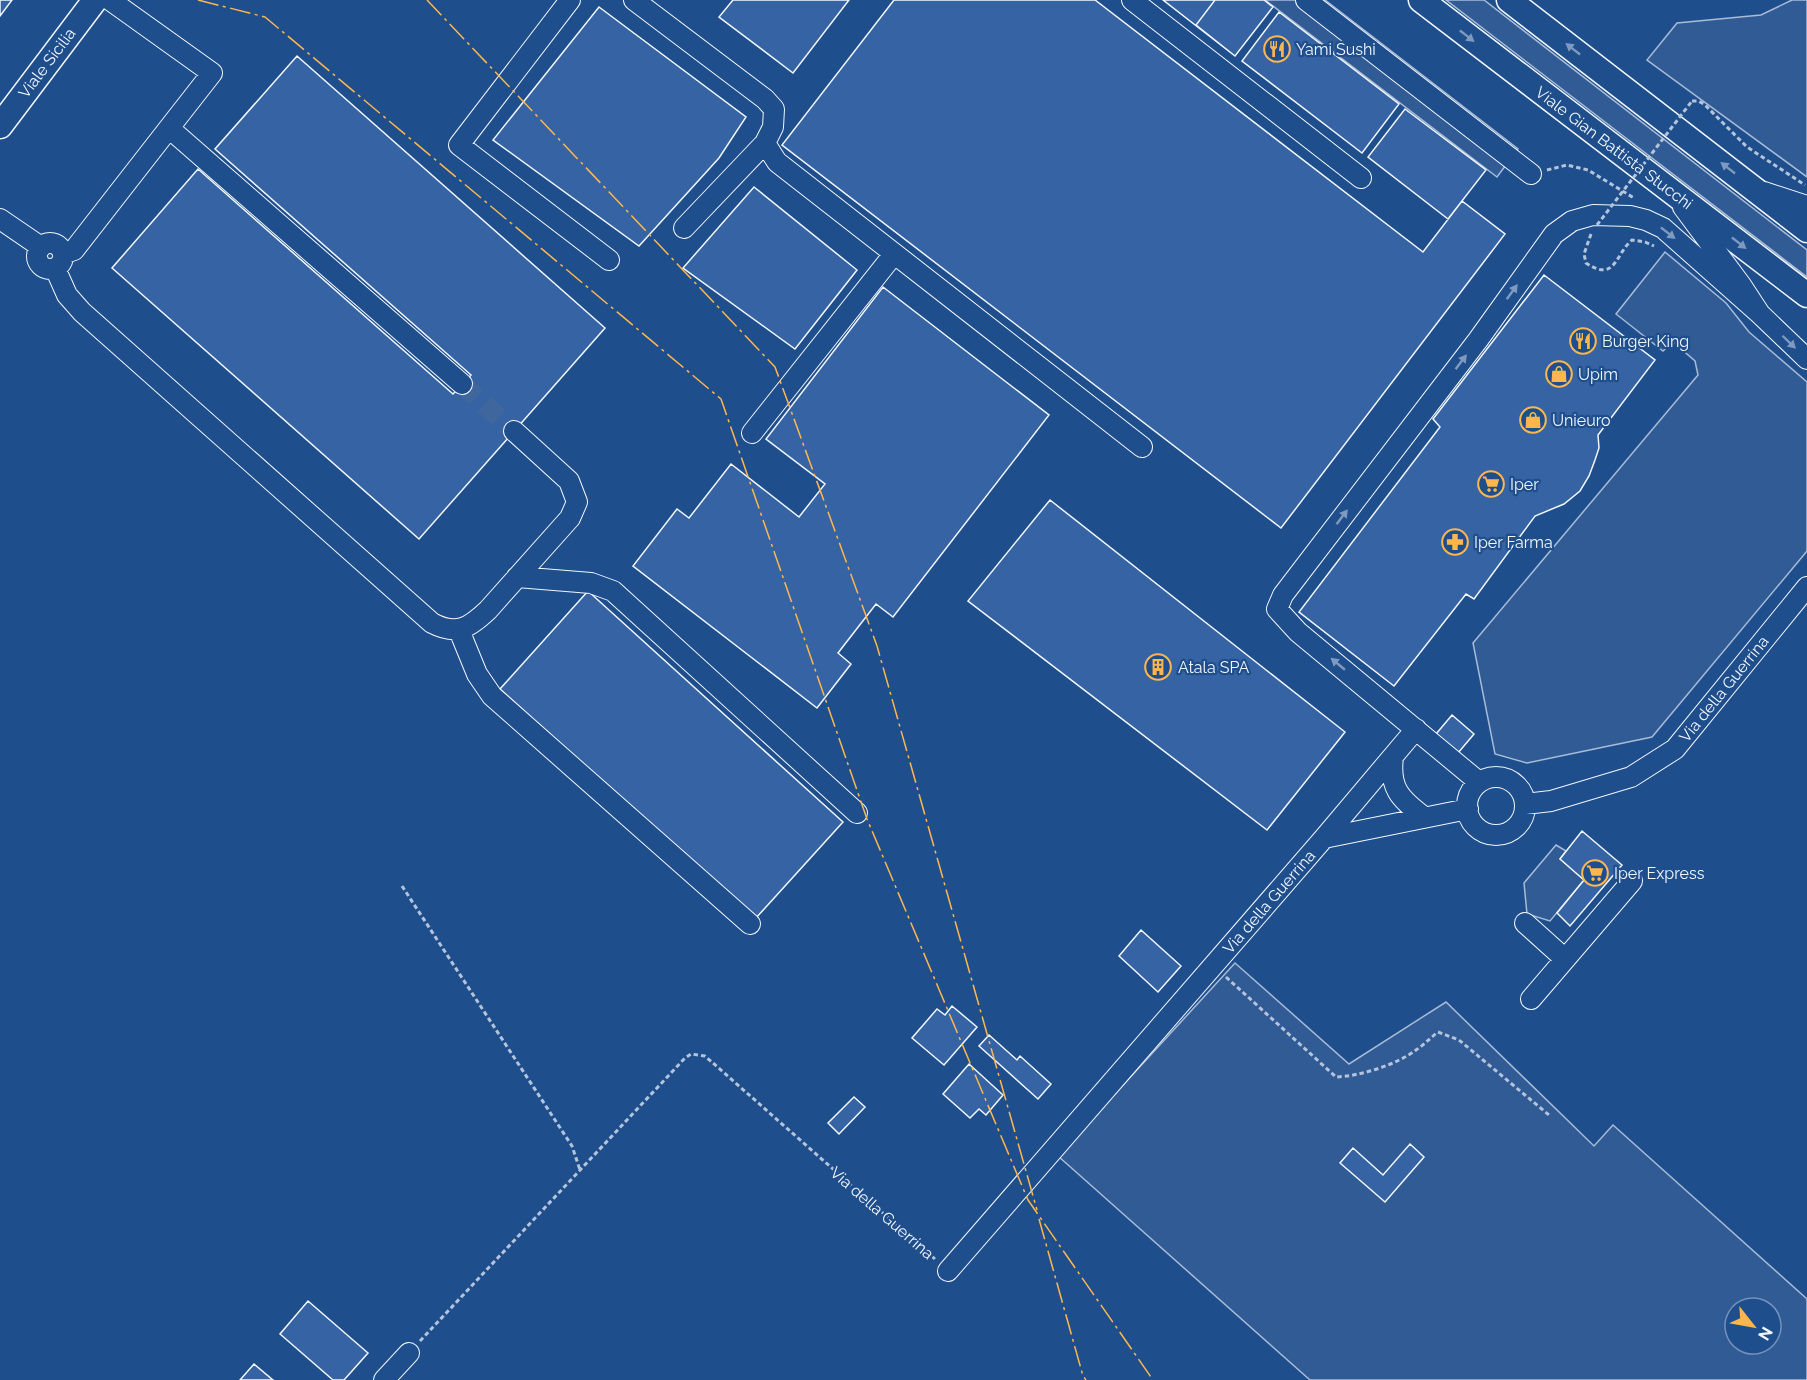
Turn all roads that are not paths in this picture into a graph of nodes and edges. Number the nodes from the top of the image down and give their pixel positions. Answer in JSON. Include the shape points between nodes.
{"nodes":[{"id":1,"x":95,"y":0,"type":"edge"},
{"id":2,"x":110,"y":0,"type":"edge"},
{"id":3,"x":570,"y":0,"type":"edge"},
{"id":4,"x":634,"y":0,"type":"edge"},
{"id":5,"x":1132,"y":0,"type":"edge"},
{"id":6,"x":1306,"y":0,"type":"edge"},
{"id":7,"x":1421,"y":0,"type":"edge"},
{"id":8,"x":1509,"y":0,"type":"edge"},
{"id":9,"x":0,"y":126,"type":"edge"},
{"id":10,"x":169,"y":128,"type":"junction"},
{"id":11,"x":765,"y":143,"type":"junction"},
{"id":12,"x":1531,"y":174,"type":"dead end"},
{"id":13,"x":1361,"y":178,"type":"dead end"},
{"id":14,"x":1755,"y":189,"type":"junction"},
{"id":15,"x":1677,"y":197,"type":"junction"},
{"id":16,"x":1807,"y":206,"type":"edge"},
{"id":17,"x":0,"y":219,"type":"edge"},
{"id":18,"x":684,"y":228,"type":"dead end"},
{"id":19,"x":1807,"y":230,"type":"edge"},
{"id":20,"x":894,"y":254,"type":"junction"},
{"id":21,"x":59,"y":261,"type":"junction"},
{"id":22,"x":609,"y":261,"type":"dead end"},
{"id":23,"x":1807,"y":295,"type":"edge"},
{"id":24,"x":1760,"y":314,"type":"junction"},
{"id":25,"x":1807,"y":359,"type":"edge"},
{"id":26,"x":462,"y":384,"type":"tunnel mouth"},
{"id":27,"x":514,"y":431,"type":"tunnel mouth"},
{"id":28,"x":752,"y":433,"type":"dead end"},
{"id":29,"x":1142,"y":447,"type":"dead end"},
{"id":30,"x":517,"y":577,"type":"junction"},
{"id":31,"x":1807,"y":587,"type":"edge"},
{"id":32,"x":459,"y":630,"type":"junction"},
{"id":33,"x":1416,"y":729,"type":"junction"},
{"id":34,"x":1393,"y":757,"type":"junction"},
{"id":35,"x":1479,"y":782,"type":"junction"},
{"id":36,"x":1525,"y":804,"type":"junction"},
{"id":37,"x":1467,"y":808,"type":"junction"},
{"id":38,"x":857,"y":813,"type":"dead end"},
{"id":39,"x":1424,"y":817,"type":"junction"},
{"id":40,"x":1324,"y":838,"type":"junction"},
{"id":41,"x":1632,"y":881,"type":"dead end"},
{"id":42,"x":1525,"y":923,"type":"dead end"},
{"id":43,"x":750,"y":924,"type":"dead end"},
{"id":44,"x":1565,"y":959,"type":"junction"},
{"id":45,"x":1531,"y":999,"type":"dead end"},
{"id":46,"x":948,"y":1270,"type":"road end"},
{"id":47,"x":409,"y":1353,"type":"road end"},
{"id":48,"x":384,"y":1380,"type":"edge"}],
"edges":[{"from":1,"to":9,"type":"main road","name":"Viale Sicilia"},
{"from":2,"to":10,"type":"street","via":[[212,73]]},
{"from":3,"to":22,"type":"street","via":[[459,145]]},
{"from":4,"to":11,"type":"street","via":[[765,99],[774,109],[773,127]]},
{"from":5,"to":13,"type":"street"},
{"from":6,"to":12,"type":"street"},
{"from":7,"to":15,"type":"main road","name":"Viale Gian Battista Stucchi","one_way":true},
{"from":14,"to":8,"type":"main road","one_way":true},
{"from":10,"to":21,"type":"street","via":[[74,250]]},
{"from":10,"to":26,"type":"street"},
{"from":11,"to":18,"type":"street"},
{"from":11,"to":20,"type":"street","via":[[777,162]]},
{"from":14,"to":16,"type":"street"},
{"from":14,"to":19,"type":"main road"},
{"from":15,"to":23,"type":"main road","name":"Viale Gian Battista Stucchi","one_way":true},
{"from":15,"to":24,"type":"street"},
{"from":17,"to":21,"type":"street","via":[[41,247],[37,255],[46,268]]},
{"from":20,"to":28,"type":"street"},
{"from":20,"to":29,"type":"street"},
{"from":21,"to":32,"type":"street","via":[[67,295],[100,327],[432,623],[443,629]]},
{"from":24,"to":25,"type":"street","one_way":true},
{"from":33,"to":24,"type":"street","one_way":true,"via":[[1298,632],[1278,609],[1283,595],[1554,234],[1572,221],[1593,215],[1646,220],[1663,228]]},
{"from":27,"to":30,"type":"street","via":[[568,481],[577,502],[570,518]]},
{"from":30,"to":32,"type":"street","via":[[474,623]]},
{"from":30,"to":38,"type":"street","via":[[591,583],[613,591]]},
{"from":31,"to":36,"type":"street","name":"Via della Guerrina","via":[[1675,749],[1631,777],[1551,801]]},
{"from":32,"to":43,"type":"street","via":[[477,674],[492,696]]},
{"from":33,"to":34,"type":"street"},
{"from":33,"to":35,"type":"street"},
{"from":34,"to":39,"type":"street","via":[[1391,773],[1396,790]]},
{"from":34,"to":40,"type":"street"},
{"from":35,"to":36,"type":"street","via":[[1505,778],[1520,789]]},
{"from":35,"to":37,"type":"street","via":[[1472,789]]},
{"from":36,"to":37,"type":"street","via":[[1518,825],[1497,835],[1474,825]]},
{"from":37,"to":39,"type":"street","name":"Via della Guerrina"},
{"from":39,"to":40,"type":"street","name":"Via della Guerrina"},
{"from":40,"to":46,"type":"street","name":"Via della Guerrina"},
{"from":41,"to":44,"type":"street"},
{"from":42,"to":44,"type":"street"},
{"from":44,"to":45,"type":"street"},
{"from":47,"to":48,"type":"street"}]}
